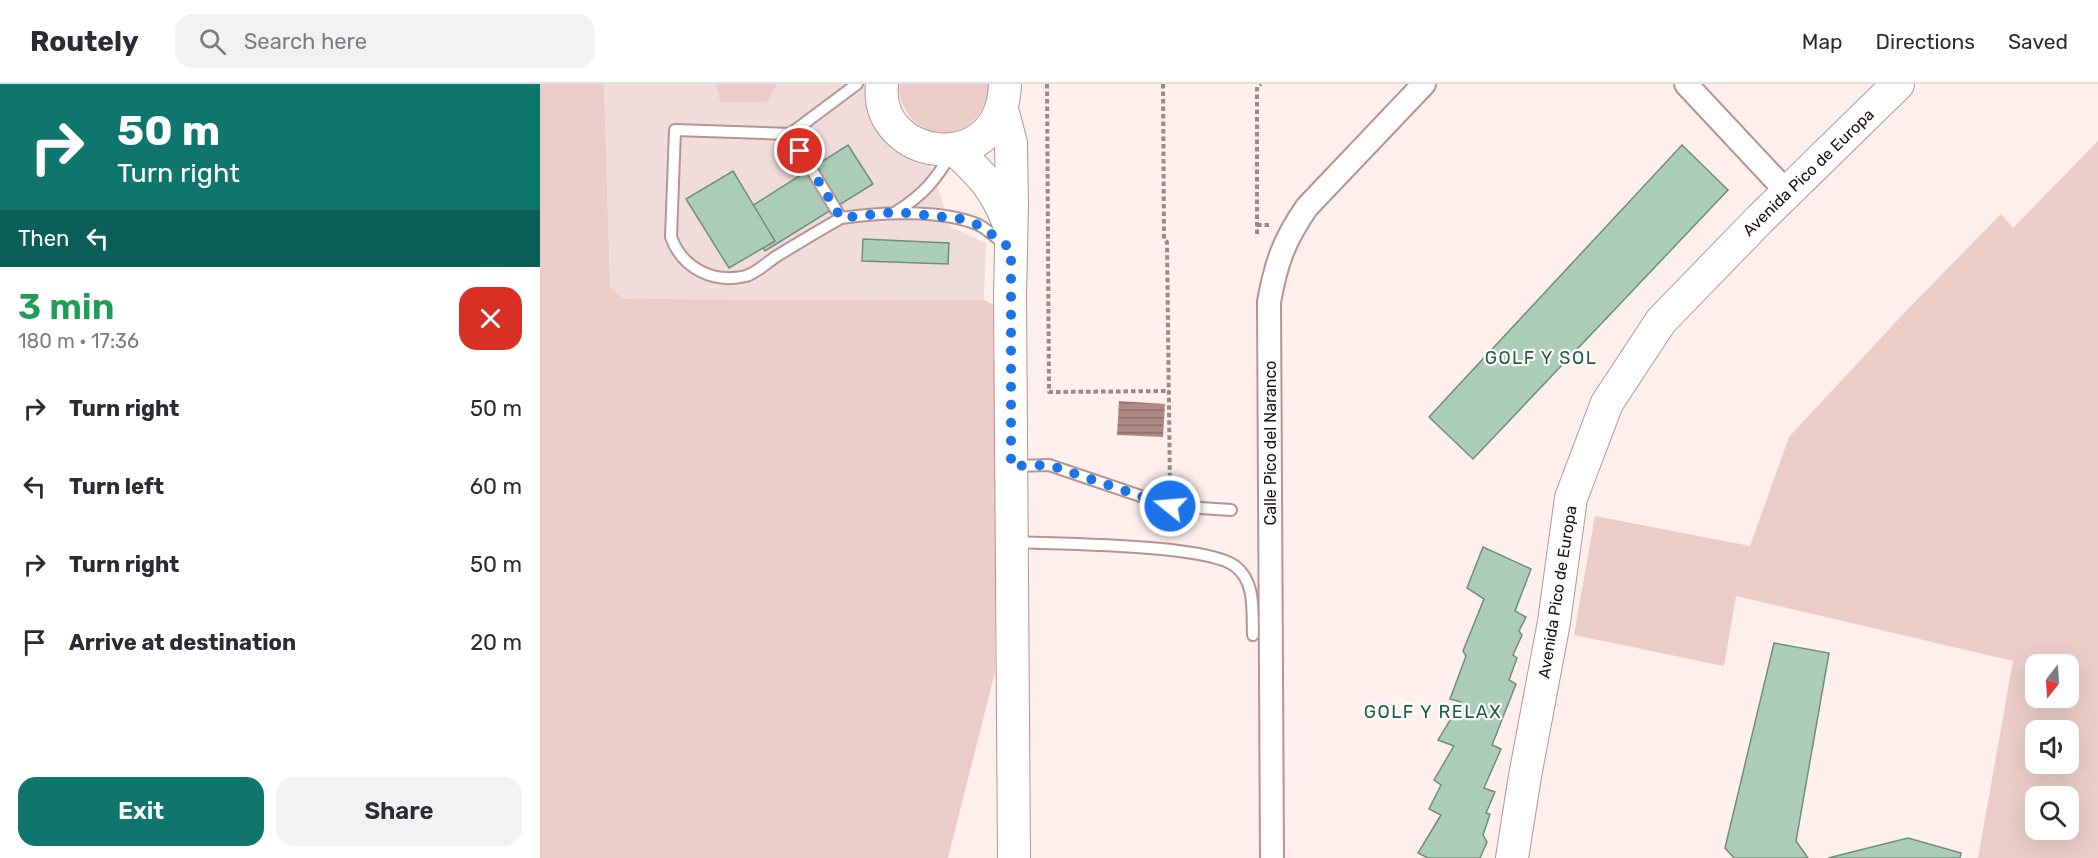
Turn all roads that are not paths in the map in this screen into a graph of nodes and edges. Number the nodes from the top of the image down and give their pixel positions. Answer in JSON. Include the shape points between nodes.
{"nodes":[{"id":1,"x":857,"y":84,"type":"edge"},
{"id":2,"x":882,"y":84,"type":"edge"},
{"id":3,"x":1424,"y":84,"type":"edge"},
{"id":4,"x":1686,"y":84,"type":"edge"},
{"id":5,"x":1898,"y":84,"type":"edge"},
{"id":6,"x":1004,"y":97,"type":"edge"},
{"id":7,"x":790,"y":134,"type":"junction"},
{"id":8,"x":954,"y":149,"type":"junction"},
{"id":9,"x":1787,"y":192,"type":"junction"},
{"id":10,"x":896,"y":212,"type":"junction"},
{"id":11,"x":841,"y":218,"type":"junction"},
{"id":12,"x":1010,"y":238,"type":"junction"},
{"id":13,"x":1011,"y":466,"type":"junction"},
{"id":14,"x":1231,"y":510,"type":"dead end"},
{"id":15,"x":1012,"y":542,"type":"junction"},
{"id":16,"x":1253,"y":635,"type":"dead end"},
{"id":17,"x":1014,"y":858,"type":"edge"},
{"id":18,"x":1272,"y":858,"type":"edge"},
{"id":19,"x":1512,"y":858,"type":"edge"}],
"edges":[{"from":1,"to":7,"type":"lane"},
{"from":2,"to":8,"type":"main road","via":[[884,107],[904,136],[936,150]]},
{"from":3,"to":18,"type":"street","name":"Calle Pico del Naranco","via":[[1307,207],[1281,251],[1272,282]]},
{"from":4,"to":9,"type":"street"},
{"from":5,"to":9,"type":"main road","name":"Avenida Pico de Europa"},
{"from":6,"to":8,"type":"main road","via":[[994,124],[983,136]]},
{"from":6,"to":12,"type":"main road","via":[[1011,143]]},
{"from":7,"to":11,"type":"lane"},
{"from":7,"to":11,"type":"lane","via":[[675,130],[671,237],[676,251],[685,262],[711,275],[747,275]]},
{"from":8,"to":10,"type":"lane","via":[[931,184]]},
{"from":8,"to":12,"type":"main road","via":[[988,182],[1000,201]]},
{"from":9,"to":19,"type":"main road","name":"Avenida Pico de Europa","via":[[1660,321],[1607,403],[1571,498],[1554,622]]},
{"from":10,"to":11,"type":"lane"},
{"from":10,"to":12,"type":"lane","via":[[962,219]]},
{"from":12,"to":13,"type":"main road"},
{"from":13,"to":14,"type":"lane","via":[[1049,465],[1170,506]]},
{"from":13,"to":15,"type":"main road"},
{"from":15,"to":16,"type":"lane","via":[[1134,547],[1223,559],[1236,567],[1252,593]]},
{"from":15,"to":17,"type":"main road"}]}
